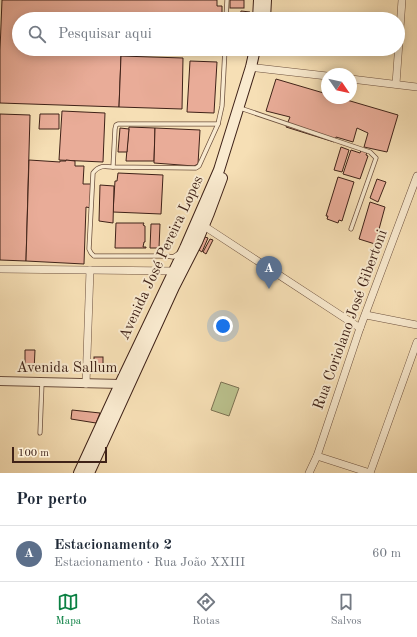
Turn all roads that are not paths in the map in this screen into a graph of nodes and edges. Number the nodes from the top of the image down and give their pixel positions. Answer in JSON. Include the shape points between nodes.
{"nodes":[{"id":1,"x":227,"y":0,"type":"edge"},
{"id":2,"x":259,"y":0,"type":"edge"},
{"id":3,"x":266,"y":0,"type":"edge"},
{"id":4,"x":402,"y":0,"type":"edge"},
{"id":5,"x":226,"y":12,"type":"edge"},
{"id":6,"x":258,"y":12,"type":"edge"},
{"id":7,"x":265,"y":12,"type":"edge"},
{"id":8,"x":401,"y":12,"type":"edge"},
{"id":9,"x":225,"y":56,"type":"edge"},
{"id":10,"x":255,"y":56,"type":"edge"},
{"id":11,"x":258,"y":56,"type":"edge"},
{"id":12,"x":398,"y":56,"type":"edge"},
{"id":13,"x":254,"y":68,"type":"junction"},
{"id":14,"x":321,"y":75,"type":"edge"},
{"id":15,"x":357,"y":80,"type":"edge"},
{"id":16,"x":396,"y":84,"type":"junction"},
{"id":17,"x":417,"y":87,"type":"edge"},
{"id":18,"x":242,"y":108,"type":"junction"},
{"id":19,"x":218,"y":124,"type":"junction"},
{"id":20,"x":113,"y":167,"type":"junction"},
{"id":21,"x":417,"y":176,"type":"edge"},
{"id":22,"x":200,"y":223,"type":"junction"},
{"id":23,"x":351,"y":229,"type":"dead end"},
{"id":24,"x":189,"y":249,"type":"junction"},
{"id":25,"x":0,"y":269,"type":"edge"},
{"id":26,"x":90,"y":270,"type":"junction"},
{"id":27,"x":177,"y":273,"type":"junction"},
{"id":28,"x":366,"y":315,"type":"junction"},
{"id":29,"x":417,"y":325,"type":"edge"},
{"id":30,"x":360,"y":328,"type":"junction"},
{"id":31,"x":417,"y":342,"type":"edge"},
{"id":32,"x":133,"y":378,"type":"junction"},
{"id":33,"x":0,"y":381,"type":"edge"},
{"id":34,"x":42,"y":382,"type":"junction"},
{"id":35,"x":86,"y":384,"type":"junction"},
{"id":36,"x":120,"y":384,"type":"junction"},
{"id":37,"x":40,"y":432,"type":"dead end"},
{"id":38,"x":317,"y":456,"type":"junction"},
{"id":39,"x":83,"y":473,"type":"edge"},
{"id":40,"x":309,"y":473,"type":"edge"},
{"id":41,"x":370,"y":473,"type":"edge"}],
"edges":[{"from":1,"to":5,"type":"lane"},
{"from":2,"to":6,"type":"main road"},
{"from":3,"to":7,"type":"main road"},
{"from":4,"to":8,"type":"street"},
{"from":9,"to":19,"type":"lane","via":[[222,106]]},
{"from":10,"to":13,"type":"main road","name":"Avenida José Pereira Lopes"},
{"from":11,"to":13,"type":"main road","name":"Avenida José Pereira Lopes"},
{"from":12,"to":16,"type":"street"},
{"from":13,"to":14,"type":"street"},
{"from":13,"to":18,"type":"main road","name":"Avenida José Pereira Lopes"},
{"from":15,"to":16,"type":"street"},
{"from":16,"to":17,"type":"street"},
{"from":18,"to":22,"type":"main road","name":"Avenida José Pereira Lopes"},
{"from":18,"to":23,"type":"lane","via":[[370,152],[376,158]]},
{"from":19,"to":20,"type":"lane","via":[[201,163],[196,168]]},
{"from":19,"to":20,"type":"lane","via":[[118,124],[115,129]]},
{"from":20,"to":24,"type":"lane","via":[[102,166],[96,168],[93,173],[89,249],[91,253],[94,256],[173,257]]},
{"from":21,"to":28,"type":"street","name":"Rua Coriolano José Gibertoni"},
{"from":22,"to":24,"type":"main road","name":"Avenida José Pereira Lopes"},
{"from":22,"to":30,"type":"street"},
{"from":24,"to":27,"type":"main road","name":"Avenida José Pereira Lopes"},
{"from":25,"to":26,"type":"street"},
{"from":26,"to":27,"type":"street"},
{"from":26,"to":35,"type":"street"},
{"from":27,"to":32,"type":"main road","name":"Avenida José Pereira Lopes"},
{"from":27,"to":36,"type":"main road","name":"Avenida José Pereira Lopes"},
{"from":28,"to":29,"type":"street"},
{"from":28,"to":30,"type":"street","name":"Rua Coriolano José Gibertoni"},
{"from":30,"to":38,"type":"street","name":"Rua Coriolano José Gibertoni"},
{"from":31,"to":41,"type":"street"},
{"from":32,"to":36,"type":"street","name":"Avenida Sallum"},
{"from":32,"to":39,"type":"main road","name":"Avenida José Pereira Lopes"},
{"from":33,"to":34,"type":"street","name":"Avenida Sallum"},
{"from":34,"to":35,"type":"street","name":"Avenida Sallum"},
{"from":34,"to":37,"type":"lane"},
{"from":35,"to":36,"type":"street","name":"Avenida Sallum"},
{"from":36,"to":39,"type":"main road","name":"Avenida José Pereira Lopes"},
{"from":38,"to":40,"type":"street","name":"Rua Coriolano José Gibertoni"},
{"from":38,"to":41,"type":"street"}]}
